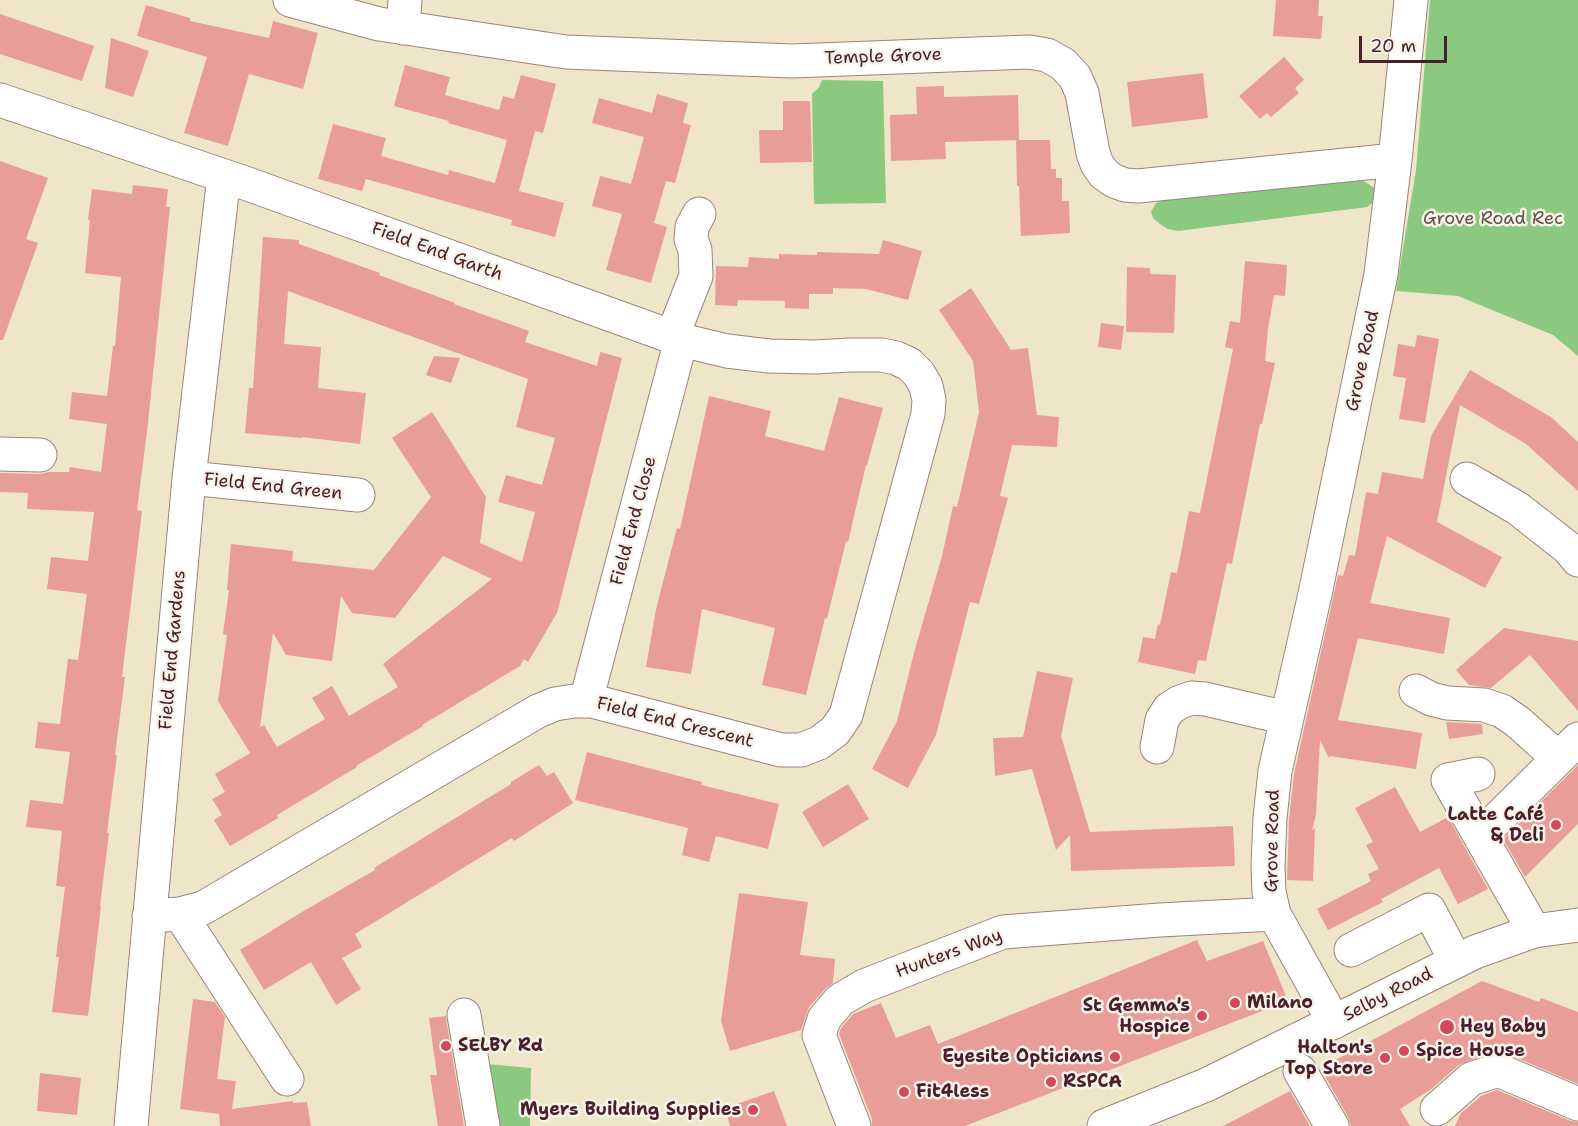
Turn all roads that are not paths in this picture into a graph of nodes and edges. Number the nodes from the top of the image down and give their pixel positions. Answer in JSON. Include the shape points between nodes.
{"nodes":[{"id":1,"x":290,"y":0,"type":"edge"},
{"id":2,"x":1411,"y":0,"type":"edge"},
{"id":3,"x":404,"y":14,"type":"edge"},
{"id":4,"x":0,"y":100,"type":"edge"},
{"id":5,"x":1395,"y":160,"type":"junction"},
{"id":6,"x":224,"y":176,"type":"junction"},
{"id":7,"x":699,"y":214,"type":"dead end"},
{"id":8,"x":677,"y":339,"type":"junction"},
{"id":9,"x":882,"y":355,"type":"joint"},
{"id":10,"x":0,"y":454,"type":"edge"},
{"id":11,"x":40,"y":455,"type":"dead end"},
{"id":12,"x":189,"y":478,"type":"junction"},
{"id":13,"x":1467,"y":479,"type":"dead end"},
{"id":14,"x":358,"y":495,"type":"dead end"},
{"id":15,"x":1578,"y":560,"type":"edge"},
{"id":16,"x":1416,"y":690,"type":"dead end"},
{"id":17,"x":586,"y":701,"type":"junction"},
{"id":18,"x":1287,"y":718,"type":"junction"},
{"id":19,"x":1156,"y":747,"type":"dead end"},
{"id":20,"x":1568,"y":748,"type":"edge"},
{"id":21,"x":1478,"y":774,"type":"dead end"},
{"id":22,"x":1480,"y":836,"type":"junction"},
{"id":23,"x":1274,"y":914,"type":"junction"},
{"id":24,"x":164,"y":915,"type":"junction"},
{"id":25,"x":1578,"y":925,"type":"edge"},
{"id":26,"x":1534,"y":931,"type":"junction"},
{"id":27,"x":1351,"y":950,"type":"dead end"},
{"id":28,"x":1456,"y":962,"type":"junction"},
{"id":29,"x":464,"y":1015,"type":"dead end"},
{"id":30,"x":1334,"y":1022,"type":"junction"},
{"id":31,"x":1300,"y":1071,"type":"dead end"},
{"id":32,"x":287,"y":1078,"type":"dead end"},
{"id":33,"x":1578,"y":1104,"type":"edge"},
{"id":34,"x":1437,"y":1109,"type":"dead end"},
{"id":35,"x":1146,"y":1119,"type":"edge"},
{"id":36,"x":131,"y":1126,"type":"edge"},
{"id":37,"x":483,"y":1126,"type":"edge"},
{"id":38,"x":854,"y":1126,"type":"edge"},
{"id":39,"x":1104,"y":1126,"type":"edge"},
{"id":40,"x":1332,"y":1126,"type":"edge"}],
"edges":[{"from":1,"to":3,"type":"street","name":"Temple Grove","via":[[379,24]]},
{"from":2,"to":5,"type":"street","name":"Grove Road"},
{"from":3,"to":5,"type":"street","name":"Temple Grove","via":[[566,52],[792,61],[1029,52],[1047,55],[1075,77],[1097,164],[1114,182],[1125,185]]},
{"from":4,"to":6,"type":"street","name":"Field End Garth"},
{"from":5,"to":18,"type":"street","name":"Grove Road","via":[[1381,274]]},
{"from":6,"to":8,"type":"street","name":"Field End Garth"},
{"from":6,"to":12,"type":"street","name":"Field End Gardens"},
{"from":7,"to":8,"type":"street","name":"Field End Close","via":[[691,239],[696,250],[696,276]]},
{"from":8,"to":9,"type":"street","name":"Field End Garth","via":[[769,356]]},
{"from":8,"to":17,"type":"street","name":"Field End Close"},
{"from":9,"to":17,"type":"street","name":"Field End Crescent","via":[[909,364],[919,374],[928,393],[928,414],[846,715],[835,731],[801,750],[781,750]]},
{"from":10,"to":11,"type":"street"},
{"from":12,"to":14,"type":"street","name":"Field End Green"},
{"from":12,"to":24,"type":"street","name":"Field End Gardens"},
{"from":13,"to":15,"type":"street","via":[[1517,508]]},
{"from":16,"to":20,"type":"street","via":[[1447,703],[1484,705],[1502,711]]},
{"from":17,"to":24,"type":"street","name":"Field End Crescent","via":[[555,704],[538,711],[204,908]]},
{"from":18,"to":19,"type":"street","via":[[1192,698],[1169,710],[1162,720]]},
{"from":18,"to":23,"type":"street","name":"Grove Road","via":[[1270,818],[1269,892]]},
{"from":20,"to":22,"type":"street"},
{"from":21,"to":22,"type":"street","via":[[1448,780]]},
{"from":22,"to":26,"type":"street"},
{"from":23,"to":30,"type":"street","name":"Grove Road"},
{"from":23,"to":38,"type":"street","name":"Hunters Way","via":[[1003,932],[864,986],[840,1000],[824,1019],[819,1035]]},
{"from":24,"to":32,"type":"street"},
{"from":24,"to":36,"type":"street","name":"Field End Gardens"},
{"from":25,"to":26,"type":"street","name":"Selby Road"},
{"from":26,"to":28,"type":"street","name":"Selby Road"},
{"from":27,"to":28,"type":"street","via":[[1429,910]]},
{"from":28,"to":30,"type":"street","name":"Selby Road"},
{"from":29,"to":37,"type":"street"},
{"from":30,"to":35,"type":"street","name":"Selby Road"},
{"from":31,"to":40,"type":"street"},
{"from":33,"to":34,"type":"street","via":[[1498,1070],[1472,1079]]},
{"from":35,"to":39,"type":"street","name":"Selby Road"}]}
